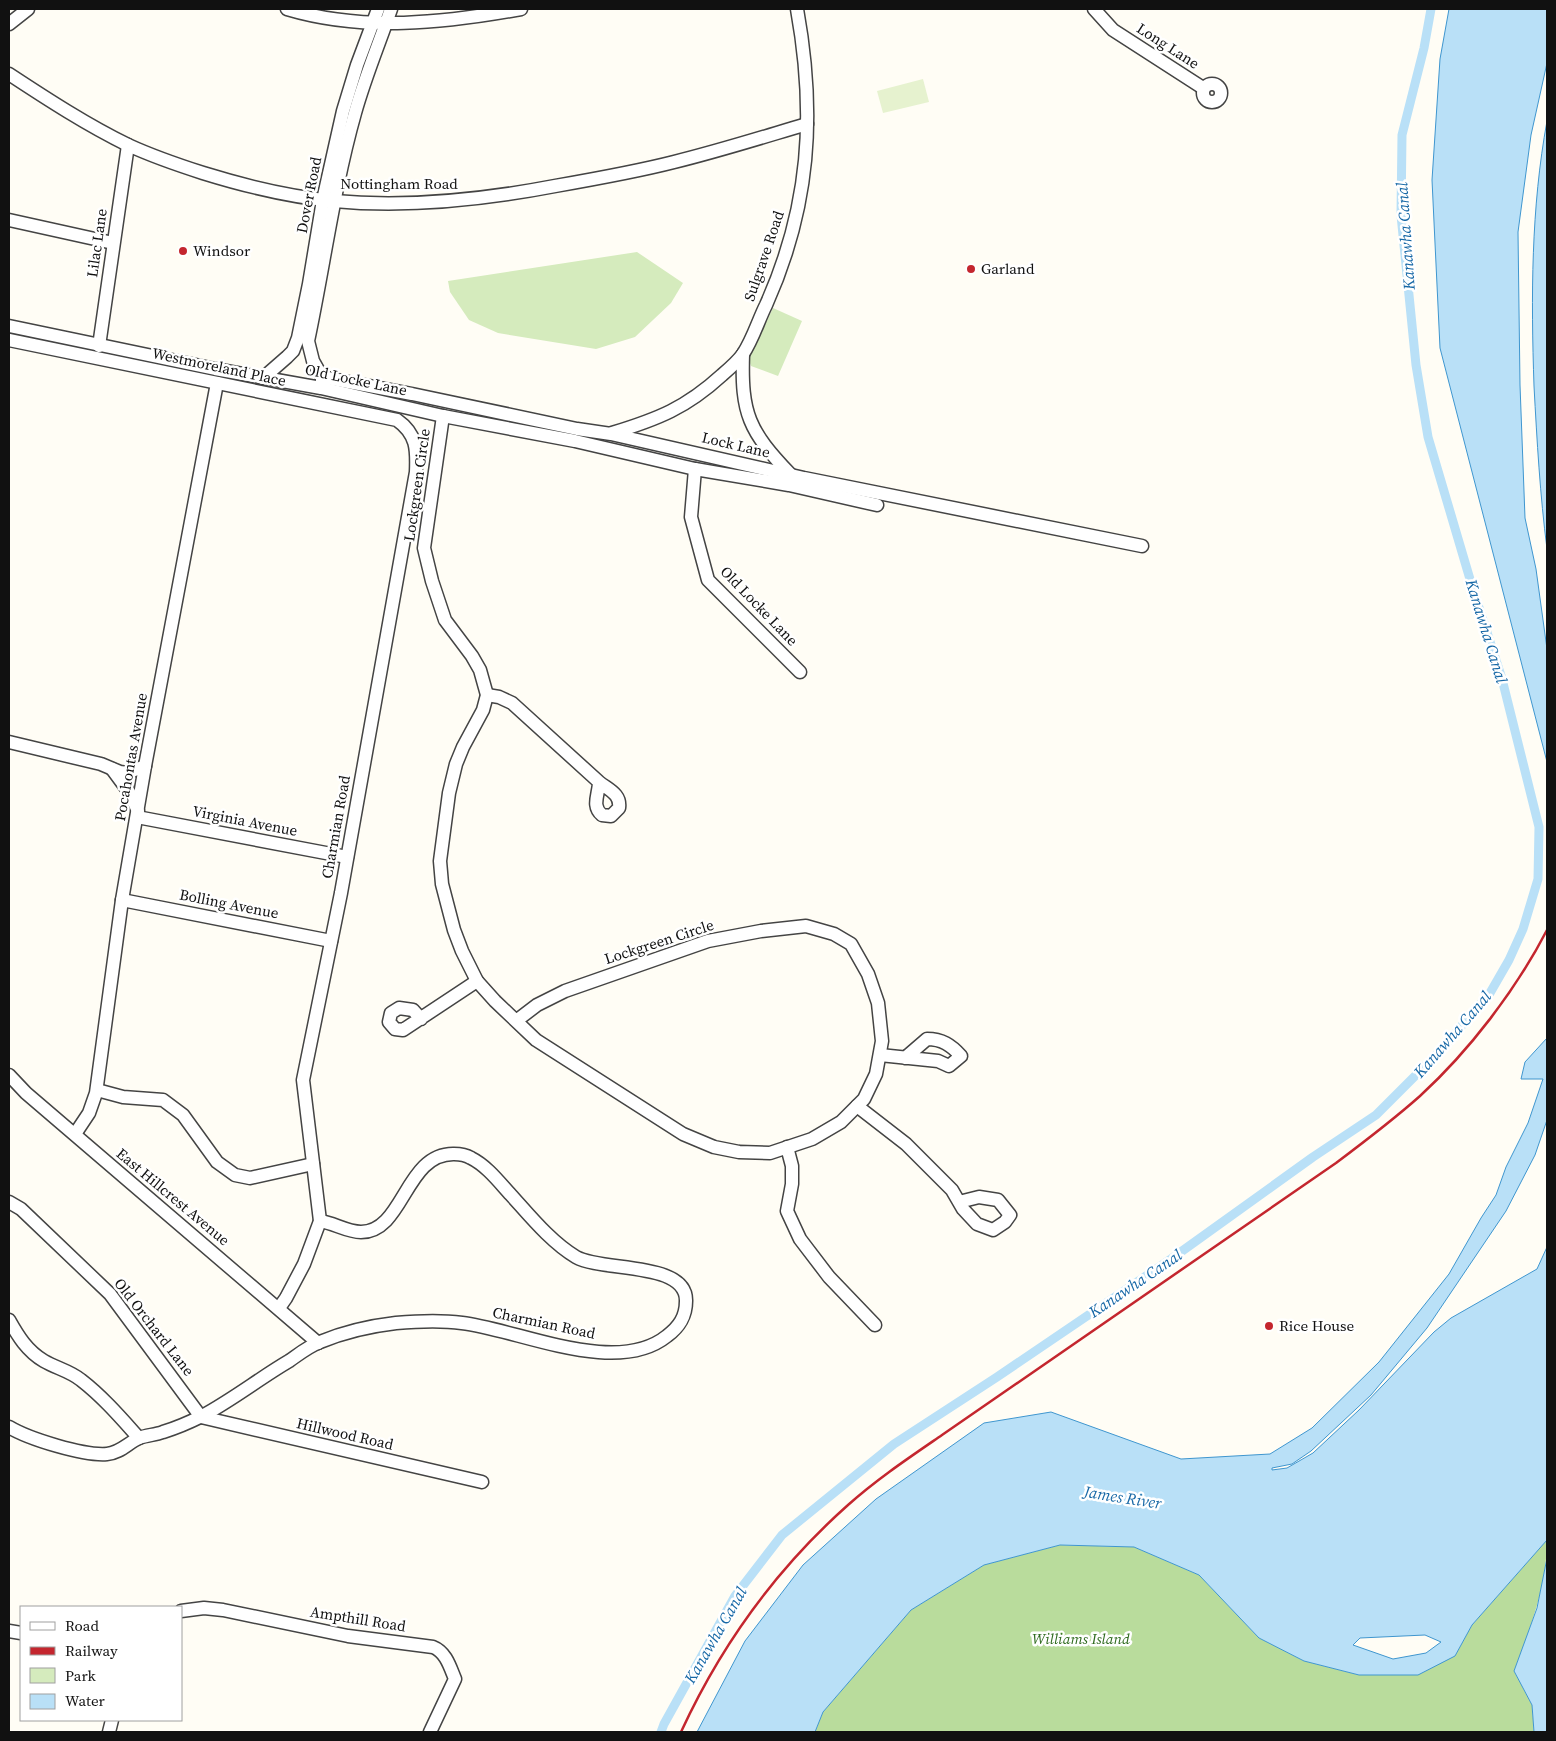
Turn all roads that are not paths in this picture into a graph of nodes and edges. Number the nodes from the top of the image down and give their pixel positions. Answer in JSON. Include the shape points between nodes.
{"nodes":[{"id":1,"x":28,"y":9,"type":"edge"},
{"id":2,"x":287,"y":9,"type":"edge"},
{"id":3,"x":378,"y":9,"type":"edge"},
{"id":4,"x":391,"y":9,"type":"edge"},
{"id":5,"x":522,"y":9,"type":"edge"},
{"id":6,"x":797,"y":9,"type":"edge"},
{"id":7,"x":1094,"y":9,"type":"edge"},
{"id":8,"x":373,"y":23,"type":"junction"},
{"id":9,"x":9,"y":24,"type":"edge"},
{"id":10,"x":386,"y":24,"type":"junction"},
{"id":11,"x":9,"y":74,"type":"edge"},
{"id":12,"x":1203,"y":88,"type":"dead end"},
{"id":13,"x":807,"y":124,"type":"junction"},
{"id":14,"x":128,"y":145,"type":"junction"},
{"id":15,"x":329,"y":200,"type":"junction"},
{"id":16,"x":9,"y":220,"type":"edge"},
{"id":17,"x":113,"y":243,"type":"junction"},
{"id":18,"x":9,"y":326,"type":"edge"},
{"id":19,"x":9,"y":340,"type":"edge"},
{"id":20,"x":99,"y":346,"type":"junction"},
{"id":21,"x":743,"y":354,"type":"junction"},
{"id":22,"x":263,"y":378,"type":"junction"},
{"id":23,"x":322,"y":382,"type":"junction"},
{"id":24,"x":217,"y":383,"type":"junction"},
{"id":25,"x":443,"y":416,"type":"junction"},
{"id":26,"x":610,"y":434,"type":"junction"},
{"id":27,"x":576,"y":435,"type":"junction"},
{"id":28,"x":414,"y":439,"type":"joint"},
{"id":29,"x":695,"y":469,"type":"junction"},
{"id":30,"x":790,"y":475,"type":"junction"},
{"id":31,"x":877,"y":505,"type":"dead end"},
{"id":32,"x":1142,"y":546,"type":"dead end"},
{"id":33,"x":800,"y":672,"type":"dead end"},
{"id":34,"x":487,"y":695,"type":"junction"},
{"id":35,"x":9,"y":742,"type":"edge"},
{"id":36,"x":145,"y":766,"type":"junction"},
{"id":37,"x":112,"y":769,"type":"junction"},
{"id":38,"x":599,"y":782,"type":"dead end"},
{"id":39,"x":137,"y":814,"type":"junction"},
{"id":40,"x":347,"y":857,"type":"junction"},
{"id":41,"x":122,"y":900,"type":"junction"},
{"id":42,"x":331,"y":941,"type":"junction"},
{"id":43,"x":477,"y":981,"type":"junction"},
{"id":44,"x":421,"y":1019,"type":"dead end"},
{"id":45,"x":516,"y":1021,"type":"junction"},
{"id":46,"x":880,"y":1055,"type":"junction"},
{"id":47,"x":905,"y":1058,"type":"dead end"},
{"id":48,"x":9,"y":1076,"type":"edge"},
{"id":49,"x":97,"y":1090,"type":"junction"},
{"id":50,"x":857,"y":1106,"type":"junction"},
{"id":51,"x":75,"y":1134,"type":"junction"},
{"id":52,"x":787,"y":1147,"type":"junction"},
{"id":53,"x":313,"y":1164,"type":"junction"},
{"id":54,"x":9,"y":1202,"type":"edge"},
{"id":55,"x":959,"y":1202,"type":"dead end"},
{"id":56,"x":320,"y":1221,"type":"junction"},
{"id":57,"x":279,"y":1308,"type":"junction"},
{"id":58,"x":9,"y":1320,"type":"edge"},
{"id":59,"x":875,"y":1325,"type":"dead end"},
{"id":60,"x":318,"y":1343,"type":"junction"},
{"id":61,"x":201,"y":1416,"type":"junction"},
{"id":62,"x":9,"y":1428,"type":"edge"},
{"id":63,"x":139,"y":1438,"type":"junction"},
{"id":64,"x":482,"y":1482,"type":"dead end"},
{"id":65,"x":182,"y":1611,"type":"edge"},
{"id":66,"x":430,"y":1732,"type":"edge"}],
"edges":[{"from":1,"to":9,"type":"street"},
{"from":2,"to":8,"type":"street","via":[[320,17]]},
{"from":3,"to":8,"type":"street","name":"Dover Road"},
{"from":4,"to":10,"type":"street","name":"Dover Road"},
{"from":5,"to":10,"type":"street","via":[[448,20]]},
{"from":6,"to":13,"type":"street","name":"Sulgrave Road","via":[[807,81]]},
{"from":7,"to":12,"type":"street","name":"Long Lane","via":[[1113,30]]},
{"from":8,"to":10,"type":"street"},
{"from":8,"to":15,"type":"street","name":"Dover Road","via":[[343,111]]},
{"from":10,"to":15,"type":"street","name":"Dover Road","via":[[354,114]]},
{"from":11,"to":14,"type":"street","name":"Nottingham Road","via":[[57,106]]},
{"from":13,"to":15,"type":"street","name":"Nottingham Road","via":[[674,162],[497,197],[412,203]]},
{"from":13,"to":21,"type":"street","name":"Sulgrave Road","via":[[802,193],[791,235],[775,285]]},
{"from":14,"to":15,"type":"street","name":"Nottingham Road","via":[[224,180]]},
{"from":14,"to":17,"type":"street","name":"Lilac Lane"},
{"from":15,"to":22,"type":"street","name":"Dover Road","via":[[298,338],[287,357]]},
{"from":15,"to":23,"type":"street","name":"Dover Road","via":[[308,341]]},
{"from":16,"to":17,"type":"street"},
{"from":17,"to":20,"type":"street","name":"Lilac Lane"},
{"from":18,"to":20,"type":"street","name":"Old Locke Lane"},
{"from":19,"to":24,"type":"street","name":"Westmoreland Place"},
{"from":20,"to":22,"type":"street","name":"Old Locke Lane"},
{"from":21,"to":26,"type":"street","name":"Sulgrave Road","via":[[706,390],[683,406],[657,419]]},
{"from":21,"to":30,"type":"street","via":[[742,380],[747,413],[766,449]]},
{"from":22,"to":23,"type":"street","name":"Old Locke Lane"},
{"from":23,"to":25,"type":"street","name":"Old Locke Lane"},
{"from":23,"to":27,"type":"street","name":"Lock Lane","via":[[412,394]]},
{"from":24,"to":28,"type":"street","name":"Westmoreland Place","via":[[397,420]]},
{"from":24,"to":36,"type":"street","name":"Pocahontas Avenue"},
{"from":25,"to":27,"type":"street","name":"Old Locke Lane"},
{"from":25,"to":34,"type":"street","name":"Lockgreen Circle","via":[[424,548],[445,620],[476,663]]},
{"from":26,"to":27,"type":"street","name":"Lock Lane"},
{"from":26,"to":30,"type":"street","name":"Lock Lane"},
{"from":27,"to":29,"type":"street","name":"Old Locke Lane"},
{"from":28,"to":40,"type":"street","name":"Charmian Road","via":[[416,472]]},
{"from":29,"to":31,"type":"street","name":"Old Locke Lane","via":[[789,485]]},
{"from":29,"to":33,"type":"street","name":"Old Locke Lane","via":[[691,517],[708,580]]},
{"from":30,"to":32,"type":"street","name":"Lock Lane"},
{"from":34,"to":38,"type":"street","via":[[512,703]]},
{"from":34,"to":43,"type":"street","name":"Lockgreen Circle","via":[[456,764],[440,861],[454,930]]},
{"from":35,"to":37,"type":"street"},
{"from":36,"to":37,"type":"street","via":[[127,773]]},
{"from":36,"to":39,"type":"street","name":"Pocahontas Avenue"},
{"from":37,"to":39,"type":"street","via":[[129,792]]},
{"from":39,"to":40,"type":"street","name":"Virginia Avenue"},
{"from":39,"to":41,"type":"street","name":"Pocahontas Avenue"},
{"from":40,"to":42,"type":"street","name":"Charmian Road"},
{"from":41,"to":42,"type":"street","name":"Bolling Avenue"},
{"from":41,"to":49,"type":"street","name":"Pocahontas Avenue"},
{"from":42,"to":53,"type":"street","name":"Charmian Road","via":[[303,1080]]},
{"from":43,"to":44,"type":"street"},
{"from":43,"to":45,"type":"street","name":"Lockgreen Circle"},
{"from":45,"to":46,"type":"street","name":"Lockgreen Circle","via":[[537,1005],[565,991],[708,941],[806,926],[834,934],[851,944],[868,974],[878,1003],[882,1041]]},
{"from":45,"to":52,"type":"street","name":"Lockgreen Circle","via":[[536,1040],[683,1134],[714,1147],[739,1152],[770,1152]]},
{"from":46,"to":47,"type":"street"},
{"from":46,"to":50,"type":"street","name":"Lockgreen Circle","via":[[876,1074]]},
{"from":48,"to":51,"type":"street","name":"East Hillcrest Avenue"},
{"from":49,"to":51,"type":"street","name":"Pocahontas Avenue"},
{"from":49,"to":53,"type":"street","via":[[123,1098],[163,1100],[183,1115],[217,1162],[235,1175],[250,1178]]},
{"from":50,"to":52,"type":"street","name":"Lockgreen Circle","via":[[841,1122],[812,1139]]},
{"from":50,"to":55,"type":"street","via":[[906,1144],[952,1190]]},
{"from":51,"to":57,"type":"street","name":"East Hillcrest Avenue"},
{"from":52,"to":59,"type":"street","via":[[792,1166],[787,1211],[800,1239],[829,1277]]},
{"from":53,"to":56,"type":"street","name":"Charmian Road"},
{"from":54,"to":61,"type":"street","name":"Old Orchard Lane","via":[[110,1294]]},
{"from":56,"to":57,"type":"street","name":"Charmian Road","via":[[304,1264]]},
{"from":56,"to":60,"type":"street","name":"Charmian Road","via":[[361,1232],[376,1228],[389,1216],[416,1174],[431,1161],[446,1155],[469,1156],[482,1165],[553,1239],[577,1258],[668,1276],[684,1289],[687,1303],[682,1321],[670,1334],[656,1345],[626,1351],[582,1350],[487,1327],[439,1321],[354,1330]]},
{"from":57,"to":60,"type":"street","name":"East Hillcrest Avenue"},
{"from":58,"to":63,"type":"street","via":[[29,1350],[81,1380],[106,1401]]},
{"from":60,"to":61,"type":"street","name":"Charmian Road"},
{"from":61,"to":63,"type":"street","name":"Charmian Road","via":[[164,1432]]},
{"from":61,"to":64,"type":"street","name":"Hillwood Road"},
{"from":62,"to":63,"type":"street","name":"Charmian Road","via":[[69,1449],[105,1454],[116,1452]]},
{"from":65,"to":66,"type":"street","name":"Ampthill Road","via":[[223,1610],[348,1636],[440,1650],[455,1679]]}]}
